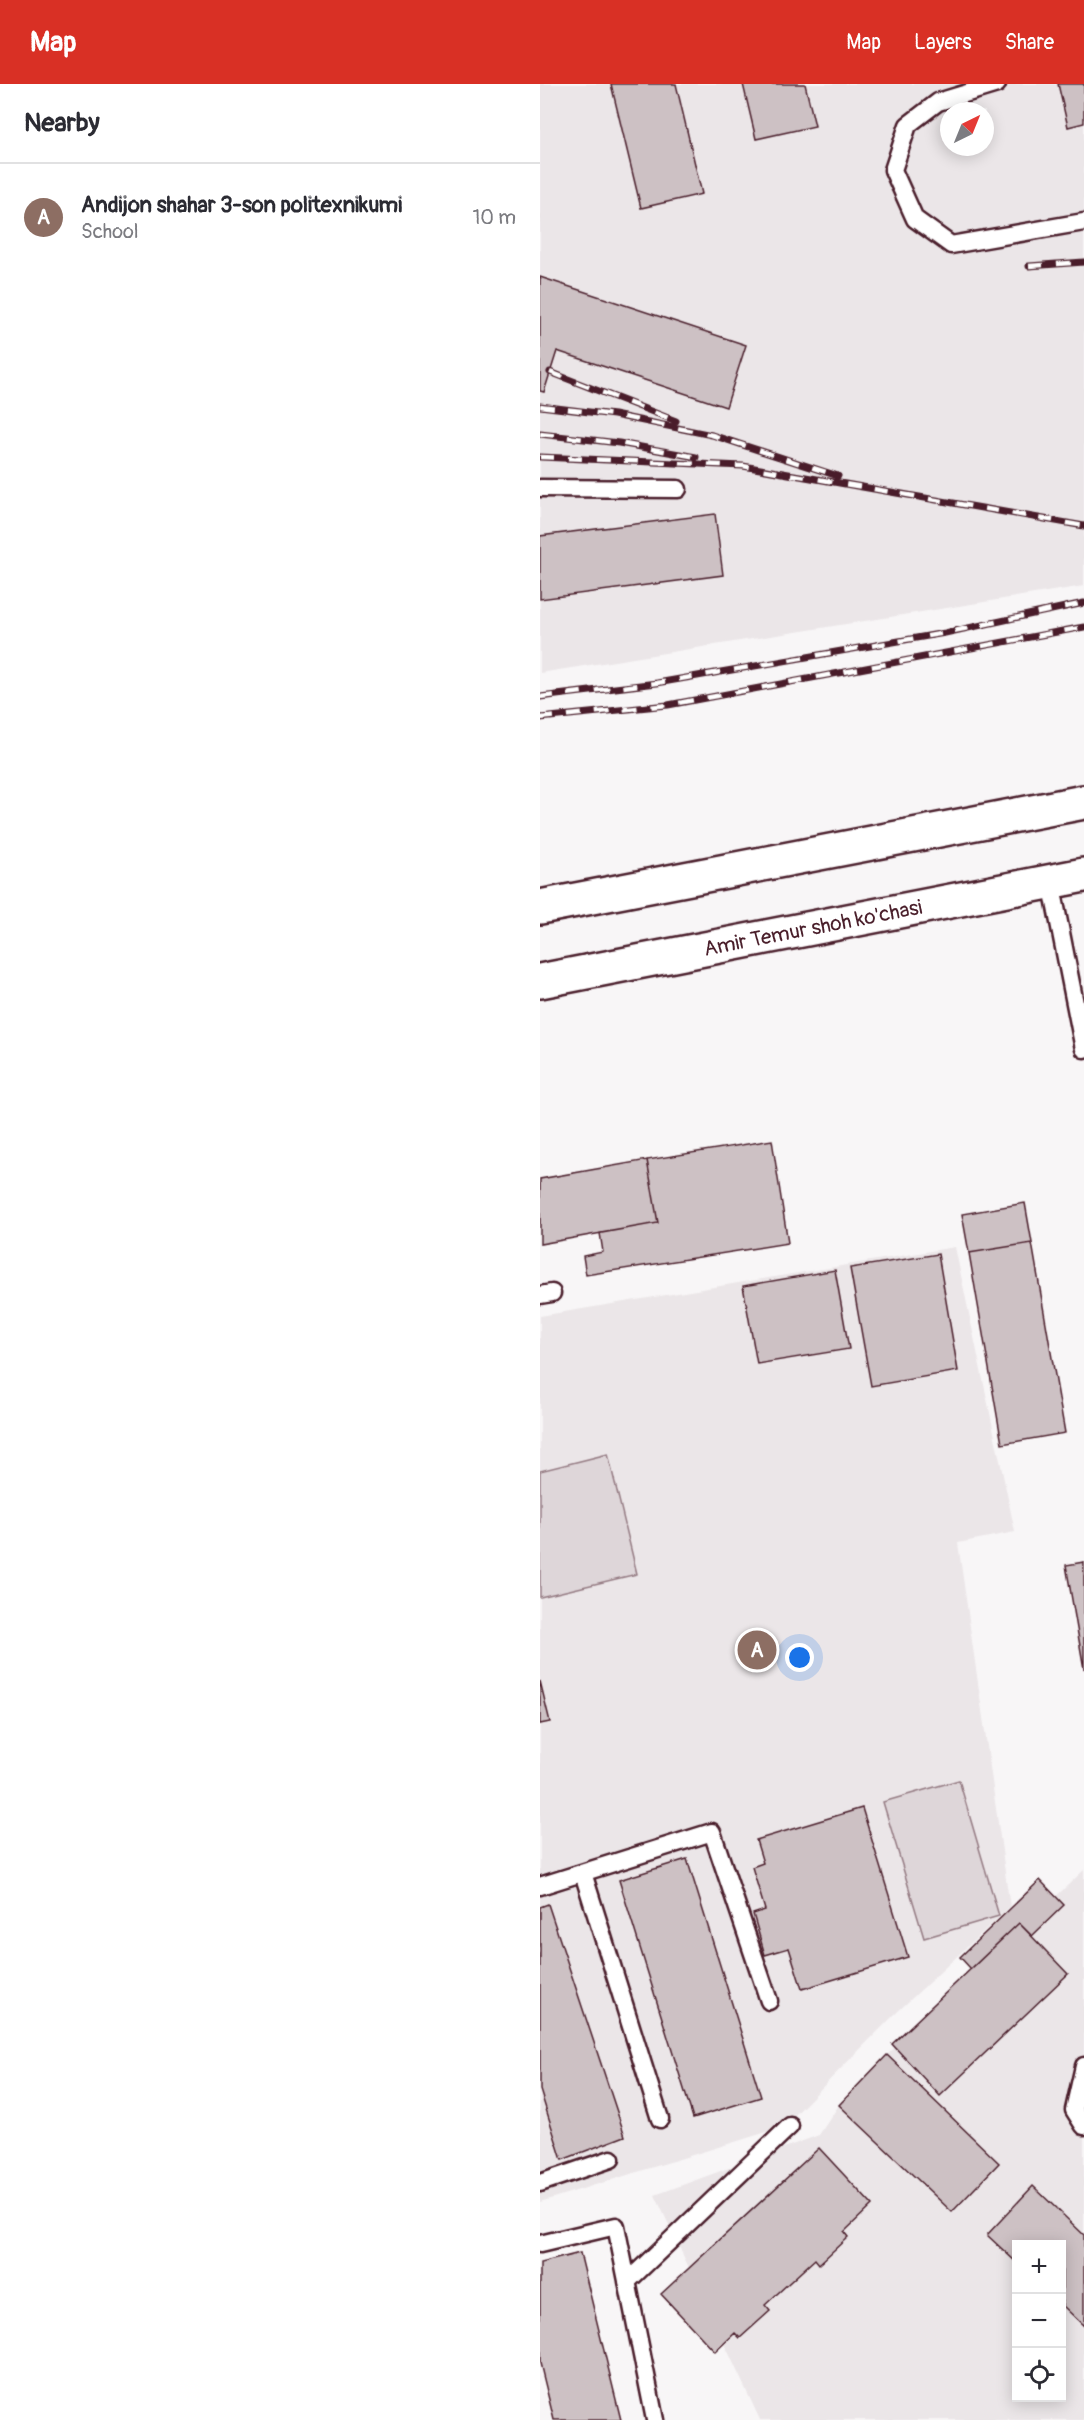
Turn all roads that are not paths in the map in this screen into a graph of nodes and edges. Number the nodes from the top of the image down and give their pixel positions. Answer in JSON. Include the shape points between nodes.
{"nodes":[{"id":1,"x":997,"y":84,"type":"edge"},
{"id":2,"x":1084,"y":222,"type":"edge"},
{"id":3,"x":540,"y":488,"type":"edge"},
{"id":4,"x":678,"y":489,"type":"dead end"},
{"id":5,"x":1084,"y":802,"type":"edge"},
{"id":6,"x":1084,"y":875,"type":"edge"},
{"id":7,"x":1051,"y":882,"type":"junction"},
{"id":8,"x":540,"y":908,"type":"edge"},
{"id":9,"x":540,"y":981,"type":"edge"},
{"id":10,"x":1084,"y":1049,"type":"edge"},
{"id":11,"x":583,"y":1873,"type":"junction"},
{"id":12,"x":540,"y":1886,"type":"edge"},
{"id":13,"x":769,"y":2001,"type":"dead end"},
{"id":14,"x":1084,"y":2066,"type":"edge"},
{"id":15,"x":660,"y":2119,"type":"dead end"},
{"id":16,"x":790,"y":2126,"type":"dead end"},
{"id":17,"x":1084,"y":2126,"type":"edge"},
{"id":18,"x":611,"y":2159,"type":"dead end"},
{"id":19,"x":540,"y":2183,"type":"edge"},
{"id":20,"x":540,"y":2244,"type":"edge"},
{"id":21,"x":627,"y":2282,"type":"junction"},
{"id":22,"x":656,"y":2420,"type":"edge"}],
"edges":[{"from":1,"to":2,"type":"lane","via":[[938,102],[908,125],[893,170],[915,219],[951,245]]},
{"from":3,"to":4,"type":"lane"},
{"from":5,"to":8,"type":"main road"},
{"from":6,"to":7,"type":"main road","name":"Amir Temur shoh ko'chasi"},
{"from":7,"to":9,"type":"main road","name":"Amir Temur shoh ko'chasi"},
{"from":7,"to":10,"type":"lane"},
{"from":11,"to":12,"type":"lane"},
{"from":11,"to":13,"type":"lane","via":[[712,1832]]},
{"from":11,"to":15,"type":"lane"},
{"from":14,"to":17,"type":"lane","via":[[1074,2110]]},
{"from":16,"to":21,"type":"lane"},
{"from":18,"to":19,"type":"lane"},
{"from":20,"to":21,"type":"lane","via":[[615,2226]]},
{"from":21,"to":22,"type":"lane"}]}
